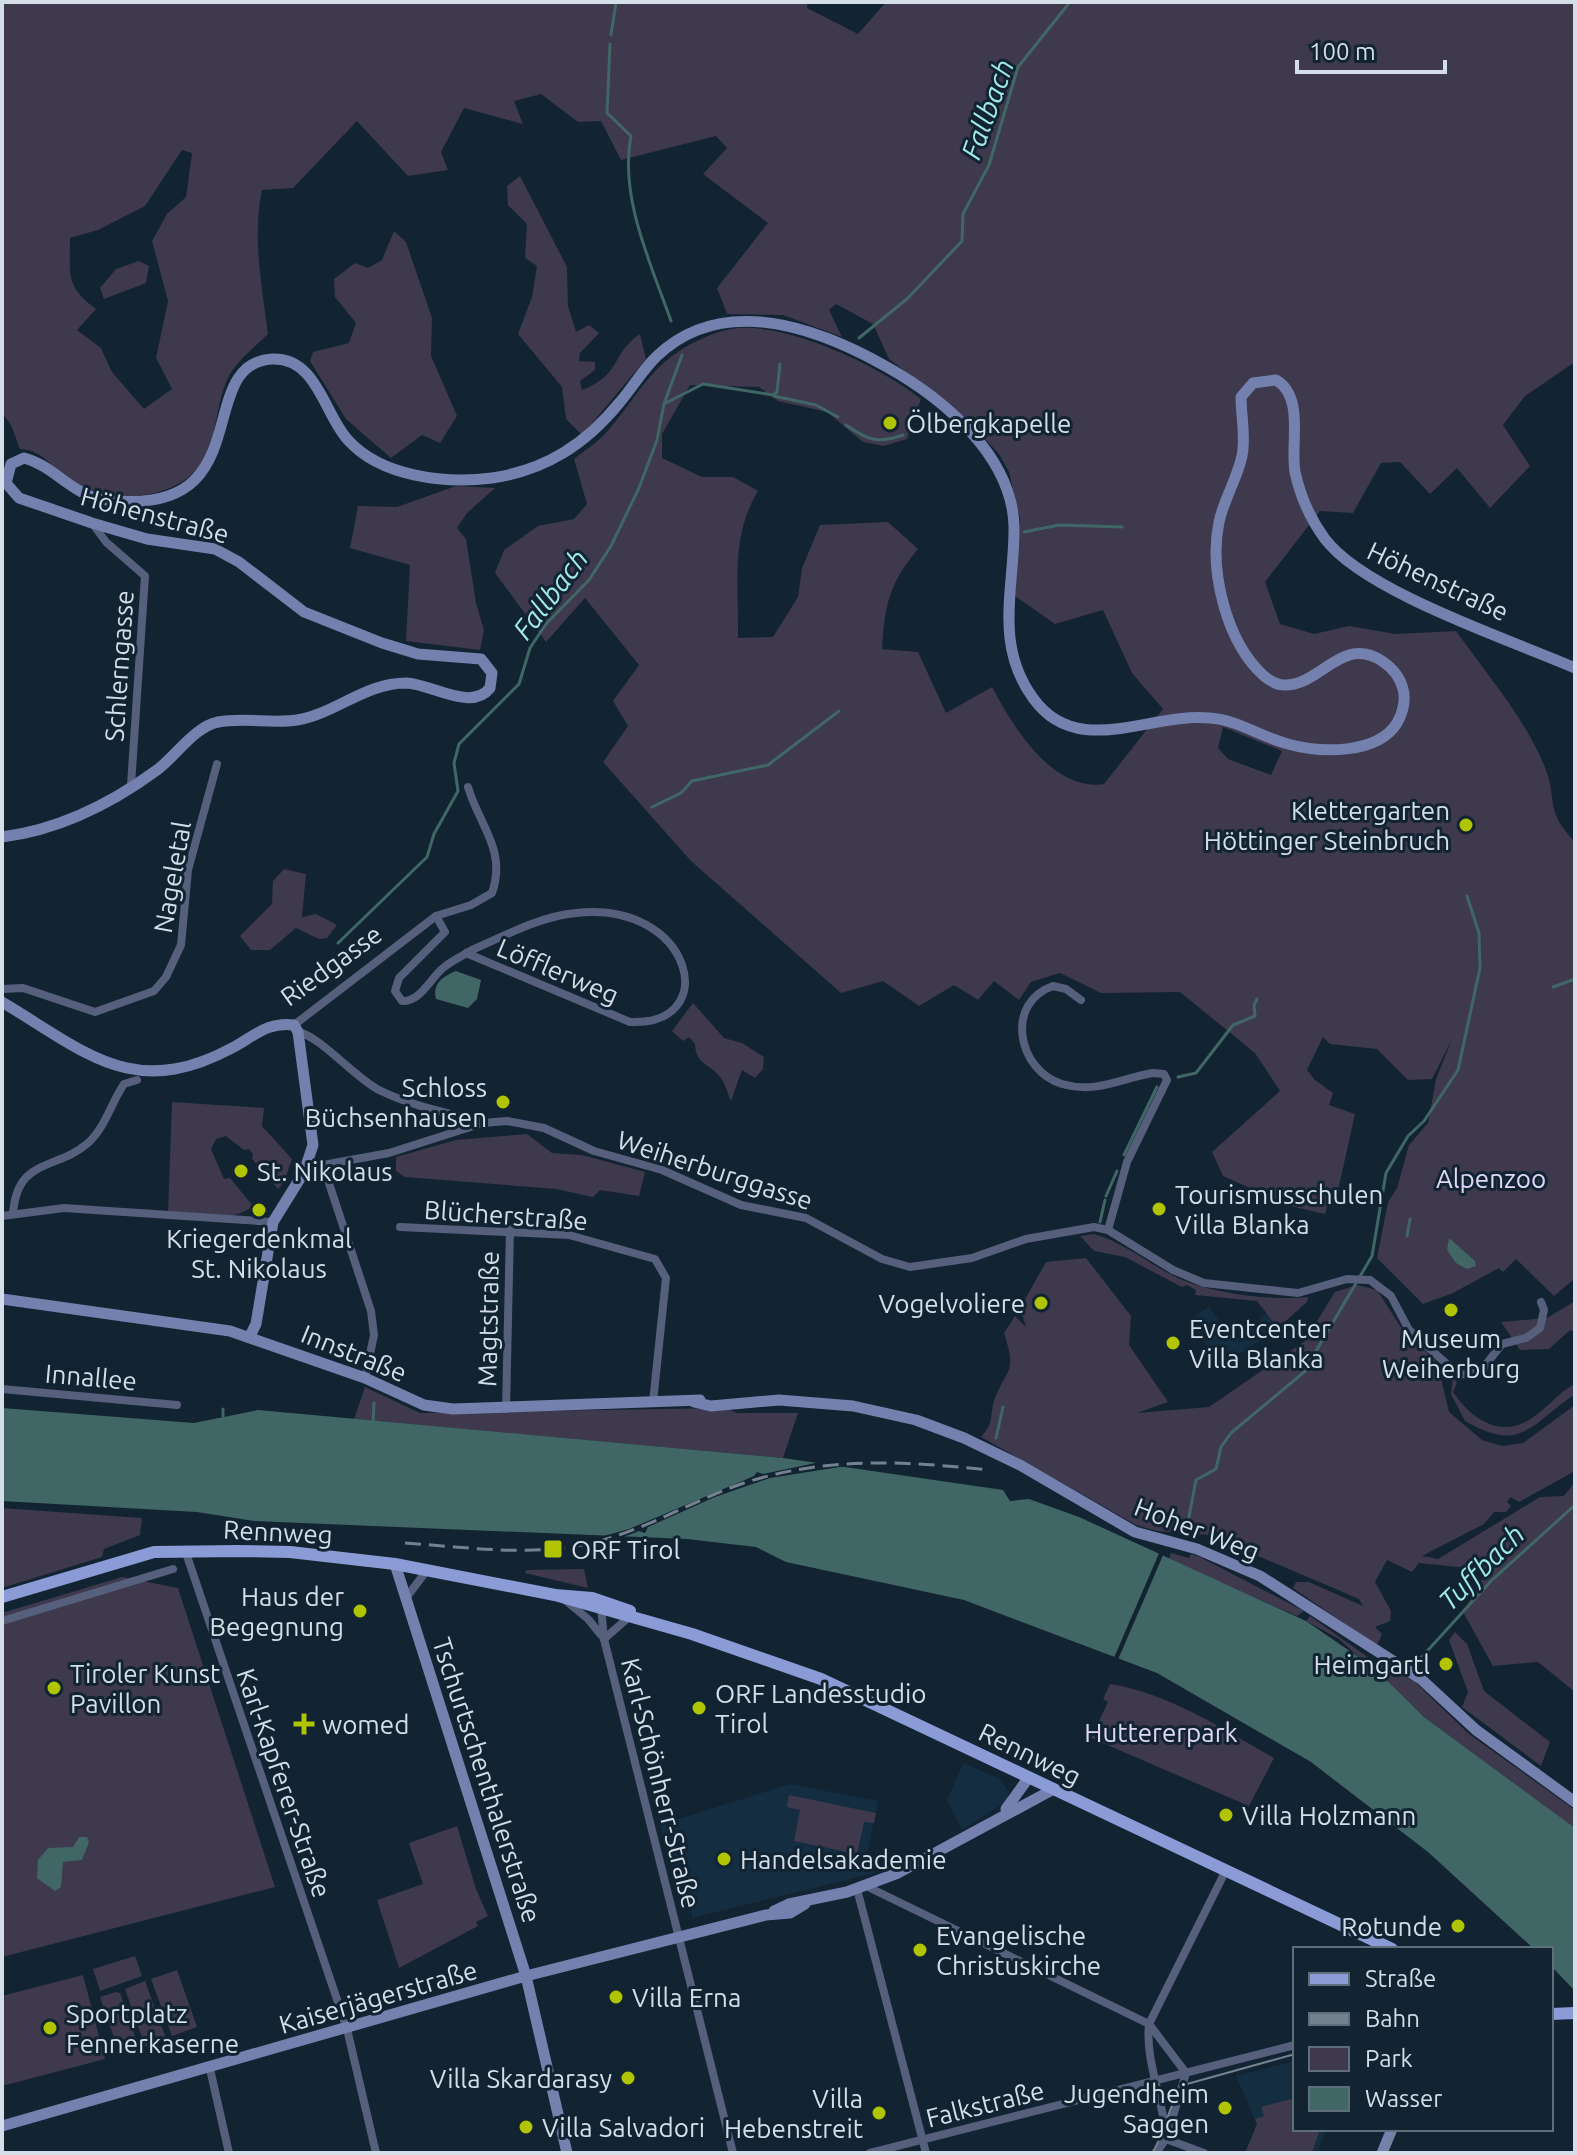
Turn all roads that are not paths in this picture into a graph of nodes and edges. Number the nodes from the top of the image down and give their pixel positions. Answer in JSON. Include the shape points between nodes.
{"nodes":[{"id":1,"x":4,"y":483,"type":"edge"},
{"id":2,"x":92,"y":523,"type":"junction"},
{"id":3,"x":1575,"y":668,"type":"edge"},
{"id":4,"x":217,"y":764,"type":"dead end"},
{"id":5,"x":131,"y":785,"type":"junction"},
{"id":6,"x":468,"y":787,"type":"dead end"},
{"id":7,"x":2,"y":837,"type":"edge"},
{"id":8,"x":436,"y":916,"type":"junction"},
{"id":9,"x":466,"y":953,"type":"junction"},
{"id":10,"x":2,"y":989,"type":"edge"},
{"id":11,"x":1081,"y":1000,"type":"dead end"},
{"id":12,"x":2,"y":1002,"type":"edge"},
{"id":13,"x":296,"y":1029,"type":"junction"},
{"id":14,"x":137,"y":1080,"type":"dead end"},
{"id":15,"x":483,"y":1123,"type":"junction"},
{"id":16,"x":309,"y":1161,"type":"junction"},
{"id":17,"x":323,"y":1165,"type":"junction"},
{"id":18,"x":13,"y":1214,"type":"junction"},
{"id":19,"x":2,"y":1216,"type":"edge"},
{"id":20,"x":273,"y":1222,"type":"junction"},
{"id":21,"x":400,"y":1227,"type":"dead end"},
{"id":22,"x":510,"y":1229,"type":"junction"},
{"id":23,"x":1108,"y":1230,"type":"junction"},
{"id":24,"x":2,"y":1299,"type":"edge"},
{"id":25,"x":1541,"y":1302,"type":"dead end"},
{"id":26,"x":250,"y":1336,"type":"junction"},
{"id":27,"x":365,"y":1378,"type":"junction"},
{"id":28,"x":2,"y":1389,"type":"edge"},
{"id":29,"x":653,"y":1402,"type":"junction"},
{"id":30,"x":177,"y":1405,"type":"dead end"},
{"id":31,"x":853,"y":1406,"type":"joint"},
{"id":32,"x":506,"y":1409,"type":"junction"},
{"id":33,"x":185,"y":1550,"type":"junction"},
{"id":34,"x":395,"y":1564,"type":"junction"},
{"id":35,"x":173,"y":1569,"type":"dead end"},
{"id":36,"x":427,"y":1570,"type":"junction"},
{"id":37,"x":2,"y":1597,"type":"edge"},
{"id":38,"x":406,"y":1598,"type":"junction"},
{"id":39,"x":560,"y":1598,"type":"junction"},
{"id":40,"x":601,"y":1605,"type":"junction"},
{"id":41,"x":629,"y":1617,"type":"junction"},
{"id":42,"x":645,"y":1619,"type":"junction"},
{"id":43,"x":2,"y":1621,"type":"edge"},
{"id":44,"x":604,"y":1639,"type":"junction"},
{"id":45,"x":1029,"y":1777,"type":"junction"},
{"id":46,"x":1052,"y":1790,"type":"junction"},
{"id":47,"x":1575,"y":1802,"type":"edge"},
{"id":48,"x":994,"y":1820,"type":"junction"},
{"id":49,"x":1226,"y":1870,"type":"junction"},
{"id":50,"x":862,"y":1887,"type":"junction"},
{"id":51,"x":680,"y":1936,"type":"junction"},
{"id":52,"x":1390,"y":1947,"type":"edge"},
{"id":53,"x":526,"y":1976,"type":"junction"},
{"id":54,"x":1149,"y":2024,"type":"junction"},
{"id":55,"x":347,"y":2029,"type":"junction"},
{"id":56,"x":1293,"y":2046,"type":"edge"},
{"id":57,"x":210,"y":2069,"type":"junction"},
{"id":58,"x":1186,"y":2073,"type":"junction"},
{"id":59,"x":1157,"y":2080,"type":"junction"},
{"id":60,"x":2,"y":2126,"type":"edge"},
{"id":61,"x":1391,"y":2131,"type":"edge"},
{"id":62,"x":1166,"y":2139,"type":"junction"},
{"id":63,"x":923,"y":2140,"type":"junction"},
{"id":64,"x":229,"y":2153,"type":"edge"},
{"id":65,"x":376,"y":2153,"type":"edge"},
{"id":66,"x":567,"y":2153,"type":"edge"},
{"id":67,"x":733,"y":2153,"type":"edge"},
{"id":68,"x":870,"y":2153,"type":"edge"},
{"id":69,"x":926,"y":2153,"type":"edge"},
{"id":70,"x":1156,"y":2153,"type":"edge"},
{"id":71,"x":1204,"y":2153,"type":"edge"},
{"id":72,"x":1382,"y":2153,"type":"edge"}],
"edges":[{"from":1,"to":2,"type":"street","name":"Höhenstraße","via":[[19,498]]},
{"from":1,"to":3,"type":"street","name":"Höhenstraße","via":[[11,464],[24,458],[94,498],[144,501],[177,492],[198,478],[212,458],[238,374],[275,359],[306,373],[345,437],[374,460],[406,472],[452,479],[511,474],[549,461],[590,436],[651,362],[681,338],[723,321],[774,324],[838,344],[891,369],[951,415],[990,455],[1008,488],[1013,516],[1007,611],[1012,644],[1027,689],[1054,720],[1098,731],[1204,717],[1305,748],[1364,745],[1388,733],[1401,717],[1404,691],[1395,673],[1373,656],[1352,654],[1297,682],[1272,682],[1241,642],[1220,583],[1215,549],[1221,514],[1243,453],[1241,397],[1253,383],[1271,379],[1292,397],[1295,472],[1304,499],[1321,533],[1341,556],[1379,583]]},
{"from":2,"to":5,"type":"street","name":"Schlerngasse","via":[[145,576]]},
{"from":2,"to":5,"type":"street","name":"Höhenstraße","via":[[147,539],[215,549],[304,612],[404,651],[475,657],[487,664],[494,679],[476,699],[401,683],[300,719],[215,722]]},
{"from":4,"to":10,"type":"street","name":"Nageletal","via":[[188,870],[181,945],[154,991],[95,1012],[23,988]]},
{"from":5,"to":7,"type":"street","name":"Höhenstraße","via":[[65,821]]},
{"from":6,"to":8,"type":"street","name":"Riedgasse","via":[[495,845],[494,890],[471,905]]},
{"from":8,"to":9,"type":"street","name":"Löfflerweg","via":[[445,932],[399,978],[399,998],[411,1001],[440,970]]},
{"from":8,"to":13,"type":"street","name":"Riedgasse"},
{"from":9,"to":9,"type":"street","name":"Löfflerweg","via":[[552,918],[596,912],[658,930],[678,950],[685,978],[678,1001],[665,1015],[630,1022]]},
{"from":11,"to":23,"type":"street","via":[[1053,986],[1023,1012],[1023,1040],[1043,1074],[1086,1088],[1153,1073],[1164,1074],[1167,1080],[1127,1162]]},
{"from":12,"to":13,"type":"street","name":"Riedgasse","via":[[104,1062],[131,1071],[198,1066],[267,1027]]},
{"from":13,"to":15,"type":"street","name":"Weiherburggasse","via":[[379,1090]]},
{"from":13,"to":16,"type":"street","via":[[313,1127]]},
{"from":14,"to":18,"type":"street","via":[[124,1084],[87,1144],[35,1169],[21,1182]]},
{"from":15,"to":17,"type":"street","name":"Weiherburggasse","via":[[389,1153]]},
{"from":15,"to":23,"type":"street","name":"Weiherburggasse","via":[[544,1128],[594,1151],[696,1182],[741,1205],[806,1218],[882,1259],[910,1267],[972,1258],[1026,1239],[1094,1227]]},
{"from":16,"to":17,"type":"street","name":"Weiherburggasse"},
{"from":16,"to":20,"type":"street"},
{"from":17,"to":27,"type":"street","via":[[371,1311],[374,1335]]},
{"from":18,"to":19,"type":"street"},
{"from":18,"to":20,"type":"street","via":[[64,1208]]},
{"from":20,"to":26,"type":"street"},
{"from":21,"to":22,"type":"street","name":"Blücherstraße"},
{"from":22,"to":29,"type":"street","name":"Blücherstraße","via":[[569,1235],[655,1259],[666,1278]]},
{"from":22,"to":32,"type":"street","name":"Magtstraße"},
{"from":23,"to":25,"type":"street","via":[[1204,1283],[1298,1293],[1350,1278],[1370,1280],[1391,1296],[1409,1330],[1459,1375],[1480,1372],[1502,1344],[1540,1328]]},
{"from":24,"to":26,"type":"street","name":"Innstraße"},
{"from":26,"to":27,"type":"street","name":"Innstraße"},
{"from":27,"to":32,"type":"street","name":"Innstraße","via":[[424,1405]]},
{"from":28,"to":30,"type":"street","name":"Innallee"},
{"from":29,"to":31,"type":"street","name":"Innstraße","via":[[711,1398]]},
{"from":29,"to":32,"type":"street","name":"Innstraße"},
{"from":31,"to":47,"type":"street","name":"Hoher Weg","via":[[964,1438],[1135,1532],[1197,1549],[1260,1576],[1421,1679],[1476,1730]]},
{"from":33,"to":34,"type":"main road","name":"Rennweg","via":[[290,1552]]},
{"from":33,"to":37,"type":"main road","name":"Rennweg","via":[[126,1559]]},
{"from":33,"to":55,"type":"street","name":"Karl-Kapferer-Straße"},
{"from":34,"to":36,"type":"main road","name":"Rennweg"},
{"from":34,"to":38,"type":"street","name":"Tschurtschenthalerstraße"},
{"from":35,"to":43,"type":"street"},
{"from":36,"to":38,"type":"street"},
{"from":36,"to":39,"type":"main road","name":"Rennweg"},
{"from":38,"to":53,"type":"street","name":"Tschurtschenthalerstraße"},
{"from":39,"to":40,"type":"main road","name":"Rennweg"},
{"from":39,"to":44,"type":"street","name":"Karl-Schönherr-Straße"},
{"from":40,"to":41,"type":"main road","name":"Rennweg"},
{"from":40,"to":42,"type":"main road","name":"Rennweg"},
{"from":40,"to":44,"type":"street","name":"Karl-Schönherr-Straße"},
{"from":41,"to":42,"type":"main road","name":"Rennweg"},
{"from":41,"to":44,"type":"street","name":"Karl-Schönherr-Straße"},
{"from":42,"to":45,"type":"main road","name":"Rennweg","via":[[821,1679]]},
{"from":44,"to":51,"type":"street","name":"Karl-Schönherr-Straße"},
{"from":45,"to":46,"type":"main road","name":"Rennweg"},
{"from":45,"to":48,"type":"street","name":"Kaiserjägerstraße","via":[[1015,1801]]},
{"from":46,"to":48,"type":"street","name":"Kaiserjägerstraße"},
{"from":46,"to":49,"type":"main road","name":"Rennweg"},
{"from":48,"to":50,"type":"street","name":"Kaiserjägerstraße","via":[[932,1857]]},
{"from":49,"to":52,"type":"main road","name":"Rennweg"},
{"from":49,"to":54,"type":"street"},
{"from":50,"to":51,"type":"street","name":"Kaiserjägerstraße"},
{"from":50,"to":54,"type":"street"},
{"from":50,"to":63,"type":"street"},
{"from":51,"to":53,"type":"street","name":"Kaiserjägerstraße"},
{"from":51,"to":67,"type":"street","name":"Karl-Schönherr-Straße"},
{"from":53,"to":55,"type":"street","name":"Kaiserjägerstraße"},
{"from":53,"to":66,"type":"street","name":"Tschurtschenthalerstraße"},
{"from":54,"to":58,"type":"street"},
{"from":54,"to":59,"type":"street","via":[[1147,2041]]},
{"from":55,"to":57,"type":"street","name":"Kaiserjägerstraße"},
{"from":55,"to":65,"type":"street","name":"Karl-Kapferer-Straße"},
{"from":56,"to":58,"type":"street","name":"Falkstraße"},
{"from":57,"to":60,"type":"street","name":"Kaiserjägerstraße"},
{"from":57,"to":64,"type":"street"},
{"from":58,"to":59,"type":"street","name":"Falkstraße"},
{"from":58,"to":62,"type":"street"},
{"from":59,"to":62,"type":"street"},
{"from":59,"to":63,"type":"street","name":"Falkstraße"},
{"from":61,"to":72,"type":"street"},
{"from":62,"to":70,"type":"street"},
{"from":62,"to":71,"type":"street"},
{"from":63,"to":68,"type":"street","name":"Falkstraße"},
{"from":63,"to":69,"type":"street"}]}
